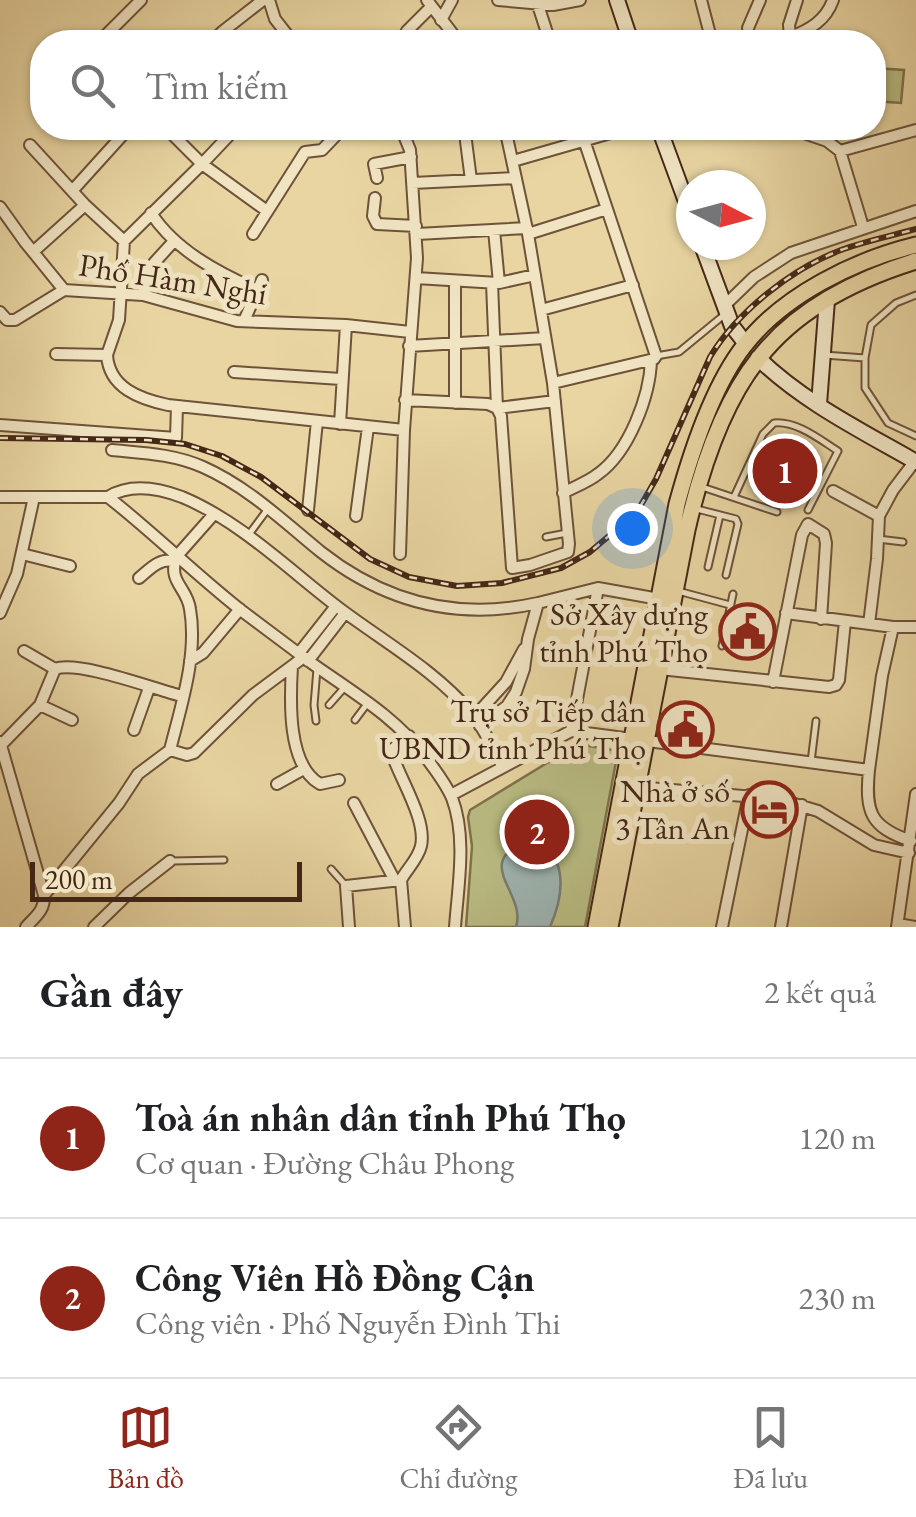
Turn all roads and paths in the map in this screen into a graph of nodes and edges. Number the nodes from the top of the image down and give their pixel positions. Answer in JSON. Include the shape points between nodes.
{"nodes":[{"id":1,"x":141,"y":0,"type":"edge"},
{"id":2,"x":266,"y":0,"type":"edge"},
{"id":3,"x":452,"y":0,"type":"edge"},
{"id":4,"x":498,"y":0,"type":"edge"},
{"id":5,"x":617,"y":0,"type":"edge"},
{"id":6,"x":700,"y":0,"type":"edge"},
{"id":7,"x":760,"y":0,"type":"edge"},
{"id":8,"x":798,"y":0,"type":"edge"},
{"id":9,"x":833,"y":0,"type":"edge"},
{"id":10,"x":574,"y":1,"type":"edge"},
{"id":11,"x":429,"y":4,"type":"edge"},
{"id":12,"x":538,"y":5,"type":"junction"},
{"id":13,"x":441,"y":20,"type":"junction"},
{"id":14,"x":748,"y":28,"type":"dead end"},
{"id":15,"x":111,"y":30,"type":"edge"},
{"id":16,"x":226,"y":30,"type":"edge"},
{"id":17,"x":284,"y":30,"type":"edge"},
{"id":18,"x":408,"y":30,"type":"edge"},
{"id":19,"x":449,"y":30,"type":"edge"},
{"id":20,"x":546,"y":30,"type":"edge"},
{"id":21,"x":627,"y":30,"type":"edge"},
{"id":22,"x":709,"y":30,"type":"edge"},
{"id":23,"x":789,"y":30,"type":"edge"},
{"id":24,"x":808,"y":30,"type":"edge"},
{"id":25,"x":916,"y":130,"type":"edge"},
{"id":26,"x":886,"y":138,"type":"edge"},
{"id":27,"x":117,"y":140,"type":"edge"},
{"id":28,"x":178,"y":140,"type":"edge"},
{"id":29,"x":225,"y":140,"type":"edge"},
{"id":30,"x":332,"y":140,"type":"edge"},
{"id":31,"x":408,"y":140,"type":"edge"},
{"id":32,"x":508,"y":140,"type":"edge"},
{"id":33,"x":590,"y":140,"type":"edge"},
{"id":34,"x":663,"y":140,"type":"edge"},
{"id":35,"x":827,"y":140,"type":"edge"},
{"id":36,"x":880,"y":140,"type":"edge"},
{"id":37,"x":466,"y":141,"type":"dead end"},
{"id":38,"x":584,"y":142,"type":"junction"},
{"id":39,"x":30,"y":145,"type":"dead end"},
{"id":40,"x":840,"y":151,"type":"junction"},
{"id":41,"x":411,"y":157,"type":"junction"},
{"id":42,"x":513,"y":162,"type":"junction"},
{"id":43,"x":202,"y":164,"type":"junction"},
{"id":44,"x":676,"y":174,"type":"edge"},
{"id":45,"x":377,"y":178,"type":"dead end"},
{"id":46,"x":516,"y":178,"type":"junction"},
{"id":47,"x":471,"y":180,"type":"junction"},
{"id":48,"x":413,"y":183,"type":"junction"},
{"id":49,"x":72,"y":191,"type":"junction"},
{"id":50,"x":375,"y":198,"type":"dead end"},
{"id":51,"x":84,"y":205,"type":"junction"},
{"id":52,"x":0,"y":207,"type":"edge"},
{"id":53,"x":608,"y":209,"type":"junction"},
{"id":54,"x":916,"y":211,"type":"edge"},
{"id":55,"x":267,"y":212,"type":"junction"},
{"id":56,"x":151,"y":213,"type":"junction"},
{"id":57,"x":864,"y":227,"type":"junction"},
{"id":58,"x":416,"y":230,"type":"junction"},
{"id":59,"x":494,"y":230,"type":"junction"},
{"id":60,"x":528,"y":231,"type":"junction"},
{"id":61,"x":253,"y":234,"type":"dead end"},
{"id":62,"x":124,"y":241,"type":"junction"},
{"id":63,"x":174,"y":241,"type":"junction"},
{"id":64,"x":33,"y":252,"type":"junction"},
{"id":65,"x":913,"y":254,"type":"edge"},
{"id":66,"x":707,"y":260,"type":"edge"},
{"id":67,"x":536,"y":275,"type":"junction"},
{"id":68,"x":416,"y":278,"type":"junction"},
{"id":69,"x":456,"y":280,"type":"junction"},
{"id":70,"x":496,"y":283,"type":"junction"},
{"id":71,"x":633,"y":285,"type":"junction"},
{"id":72,"x":64,"y":290,"type":"junction"},
{"id":73,"x":122,"y":294,"type":"junction"},
{"id":74,"x":142,"y":295,"type":"junction"},
{"id":75,"x":916,"y":295,"type":"edge"},
{"id":76,"x":828,"y":300,"type":"junction"},
{"id":77,"x":541,"y":310,"type":"junction"},
{"id":78,"x":725,"y":310,"type":"junction"},
{"id":79,"x":2,"y":317,"type":"edge"},
{"id":80,"x":244,"y":321,"type":"junction"},
{"id":81,"x":346,"y":325,"type":"junction"},
{"id":82,"x":410,"y":332,"type":"junction"},
{"id":83,"x":546,"y":338,"type":"junction"},
{"id":84,"x":496,"y":341,"type":"junction"},
{"id":85,"x":457,"y":344,"type":"junction"},
{"id":86,"x":746,"y":344,"type":"junction"},
{"id":87,"x":409,"y":346,"type":"junction"},
{"id":88,"x":56,"y":354,"type":"dead end"},
{"id":89,"x":107,"y":355,"type":"junction"},
{"id":90,"x":822,"y":355,"type":"junction"},
{"id":91,"x":654,"y":358,"type":"junction"},
{"id":92,"x":758,"y":358,"type":"junction"},
{"id":93,"x":865,"y":358,"type":"junction"},
{"id":94,"x":234,"y":372,"type":"dead end"},
{"id":95,"x":341,"y":379,"type":"junction"},
{"id":96,"x":553,"y":383,"type":"junction"},
{"id":97,"x":405,"y":400,"type":"junction"},
{"id":98,"x":554,"y":401,"type":"junction"},
{"id":99,"x":456,"y":403,"type":"junction"},
{"id":100,"x":818,"y":404,"type":"junction"},
{"id":101,"x":177,"y":406,"type":"junction"},
{"id":102,"x":497,"y":408,"type":"junction"},
{"id":103,"x":318,"y":421,"type":"junction"},
{"id":104,"x":340,"y":424,"type":"junction"},
{"id":105,"x":0,"y":425,"type":"edge"},
{"id":106,"x":368,"y":426,"type":"junction"},
{"id":107,"x":404,"y":430,"type":"junction"},
{"id":108,"x":916,"y":436,"type":"edge"},
{"id":109,"x":112,"y":450,"type":"dead end"},
{"id":110,"x":915,"y":461,"type":"edge"},
{"id":111,"x":698,"y":485,"type":"junction"},
{"id":112,"x":833,"y":491,"type":"dead end"},
{"id":113,"x":563,"y":494,"type":"junction"},
{"id":114,"x":0,"y":497,"type":"edge"},
{"id":115,"x":108,"y":497,"type":"junction"},
{"id":116,"x":734,"y":497,"type":"junction"},
{"id":117,"x":34,"y":498,"type":"junction"},
{"id":118,"x":268,"y":507,"type":"junction"},
{"id":119,"x":692,"y":508,"type":"junction"},
{"id":120,"x":308,"y":510,"type":"dead end"},
{"id":121,"x":808,"y":510,"type":"dead end"},
{"id":122,"x":777,"y":512,"type":"dead end"},
{"id":123,"x":214,"y":514,"type":"junction"},
{"id":124,"x":356,"y":516,"type":"dead end"},
{"id":125,"x":720,"y":516,"type":"junction"},
{"id":126,"x":879,"y":516,"type":"junction"},
{"id":127,"x":680,"y":528,"type":"junction"},
{"id":128,"x":568,"y":532,"type":"junction"},
{"id":129,"x":248,"y":537,"type":"junction"},
{"id":130,"x":546,"y":537,"type":"dead end"},
{"id":131,"x":878,"y":539,"type":"junction"},
{"id":132,"x":902,"y":542,"type":"dead end"},
{"id":133,"x":22,"y":554,"type":"junction"},
{"id":134,"x":400,"y":554,"type":"dead end"},
{"id":135,"x":175,"y":559,"type":"junction"},
{"id":136,"x":70,"y":566,"type":"dead end"},
{"id":137,"x":708,"y":567,"type":"dead end"},
{"id":138,"x":726,"y":575,"type":"dead end"},
{"id":139,"x":138,"y":578,"type":"dead end"},
{"id":140,"x":598,"y":588,"type":"junction"},
{"id":141,"x":675,"y":590,"type":"junction"},
{"id":142,"x":732,"y":594,"type":"dead end"},
{"id":143,"x":659,"y":599,"type":"junction"},
{"id":144,"x":538,"y":604,"type":"junction"},
{"id":145,"x":730,"y":606,"type":"junction"},
{"id":146,"x":240,"y":609,"type":"junction"},
{"id":147,"x":341,"y":609,"type":"junction"},
{"id":148,"x":0,"y":613,"type":"edge"},
{"id":149,"x":786,"y":613,"type":"junction"},
{"id":150,"x":821,"y":619,"type":"junction"},
{"id":151,"x":845,"y":622,"type":"junction"},
{"id":152,"x":869,"y":624,"type":"junction"},
{"id":153,"x":893,"y":627,"type":"junction"},
{"id":154,"x":916,"y":627,"type":"edge"},
{"id":155,"x":528,"y":639,"type":"junction"},
{"id":156,"x":722,"y":646,"type":"dead end"},
{"id":157,"x":24,"y":651,"type":"dead end"},
{"id":158,"x":307,"y":659,"type":"junction"},
{"id":159,"x":190,"y":661,"type":"junction"},
{"id":160,"x":292,"y":666,"type":"junction"},
{"id":161,"x":55,"y":670,"type":"junction"},
{"id":162,"x":660,"y":670,"type":"junction"},
{"id":163,"x":773,"y":682,"type":"junction"},
{"id":164,"x":346,"y":686,"type":"junction"},
{"id":165,"x":149,"y":688,"type":"junction"},
{"id":166,"x":182,"y":696,"type":"junction"},
{"id":167,"x":369,"y":702,"type":"junction"},
{"id":168,"x":40,"y":705,"type":"junction"},
{"id":169,"x":329,"y":705,"type":"dead end"},
{"id":170,"x":72,"y":720,"type":"dead end"},
{"id":171,"x":316,"y":720,"type":"dead end"},
{"id":172,"x":354,"y":720,"type":"dead end"},
{"id":173,"x":477,"y":721,"type":"junction"},
{"id":174,"x":816,"y":721,"type":"dead end"},
{"id":175,"x":134,"y":730,"type":"dead end"},
{"id":176,"x":571,"y":731,"type":"junction"},
{"id":177,"x":409,"y":736,"type":"junction"},
{"id":178,"x":639,"y":739,"type":"junction"},
{"id":179,"x":1,"y":743,"type":"edge"},
{"id":180,"x":170,"y":750,"type":"junction"},
{"id":181,"x":812,"y":762,"type":"junction"},
{"id":182,"x":503,"y":767,"type":"junction"},
{"id":183,"x":304,"y":769,"type":"junction"},
{"id":184,"x":869,"y":770,"type":"junction"},
{"id":185,"x":339,"y":780,"type":"dead end"},
{"id":186,"x":277,"y":784,"type":"dead end"},
{"id":187,"x":637,"y":787,"type":"junction"},
{"id":188,"x":749,"y":794,"type":"junction"},
{"id":189,"x":916,"y":794,"type":"edge"},
{"id":190,"x":451,"y":795,"type":"junction"},
{"id":191,"x":354,"y":804,"type":"dead end"},
{"id":192,"x":802,"y":805,"type":"junction"},
{"id":193,"x":911,"y":856,"type":"edge"},
{"id":194,"x":224,"y":860,"type":"dead end"},
{"id":195,"x":170,"y":861,"type":"joint"},
{"id":196,"x":331,"y":870,"type":"dead end"},
{"id":197,"x":398,"y":880,"type":"junction"},
{"id":198,"x":346,"y":886,"type":"junction"},
{"id":199,"x":44,"y":895,"type":"junction"},
{"id":200,"x":100,"y":925,"type":"edge"},
{"id":201,"x":898,"y":926,"type":"edge"},
{"id":202,"x":26,"y":927,"type":"edge"},
{"id":203,"x":349,"y":927,"type":"edge"},
{"id":204,"x":405,"y":927,"type":"edge"},
{"id":205,"x":455,"y":927,"type":"edge"},
{"id":206,"x":596,"y":927,"type":"edge"},
{"id":207,"x":610,"y":927,"type":"edge"},
{"id":208,"x":722,"y":927,"type":"edge"},
{"id":209,"x":780,"y":927,"type":"edge"},
{"id":210,"x":916,"y":927,"type":"edge"}],
"edges":[{"from":1,"to":15,"type":"street"},
{"from":2,"to":16,"type":"street"},
{"from":2,"to":17,"type":"street"},
{"from":3,"to":13,"type":"street"},
{"from":4,"to":12,"type":"street"},
{"from":5,"to":21,"type":"street"},
{"from":6,"to":22,"type":"street"},
{"from":7,"to":14,"type":"street"},
{"from":8,"to":23,"type":"street"},
{"from":9,"to":24,"type":"street"},
{"from":10,"to":12,"type":"street"},
{"from":11,"to":13,"type":"street"},
{"from":11,"to":18,"type":"street"},
{"from":12,"to":20,"type":"street"},
{"from":13,"to":19,"type":"street"},
{"from":25,"to":26,"type":"street"},
{"from":27,"to":49,"type":"street"},
{"from":28,"to":43,"type":"street"},
{"from":29,"to":43,"type":"street"},
{"from":30,"to":55,"type":"street","via":[[322,150],[305,152]]},
{"from":31,"to":41,"type":"street"},
{"from":32,"to":42,"type":"street"},
{"from":33,"to":38,"type":"street"},
{"from":34,"to":44,"type":"street"},
{"from":35,"to":40,"type":"street"},
{"from":36,"to":40,"type":"street"},
{"from":37,"to":47,"type":"street"},
{"from":38,"to":42,"type":"street"},
{"from":38,"to":53,"type":"street"},
{"from":39,"to":49,"type":"street"},
{"from":40,"to":57,"type":"street"},
{"from":41,"to":45,"type":"street","via":[[374,164]]},
{"from":41,"to":48,"type":"street"},
{"from":42,"to":46,"type":"street"},
{"from":43,"to":55,"type":"street"},
{"from":43,"to":56,"type":"street"},
{"from":46,"to":47,"type":"street"},
{"from":46,"to":60,"type":"street"},
{"from":47,"to":48,"type":"street"},
{"from":48,"to":58,"type":"street"},
{"from":49,"to":51,"type":"street"},
{"from":50,"to":58,"type":"street","via":[[377,224]]},
{"from":51,"to":62,"type":"street"},
{"from":51,"to":64,"type":"street"},
{"from":52,"to":64,"type":"street","name":"Phố Hàm Nghi"},
{"from":53,"to":60,"type":"street"},
{"from":53,"to":71,"type":"street"},
{"from":54,"to":57,"type":"street"},
{"from":55,"to":61,"type":"street"},
{"from":56,"to":62,"type":"street"},
{"from":56,"to":63,"type":"street"},
{"from":57,"to":78,"type":"street","via":[[782,258]]},
{"from":58,"to":59,"type":"street"},
{"from":58,"to":68,"type":"street"},
{"from":59,"to":60,"type":"street"},
{"from":59,"to":70,"type":"street"},
{"from":60,"to":67,"type":"street"},
{"from":62,"to":73,"type":"street"},
{"from":63,"to":74,"type":"street","via":[[154,263]]},
{"from":63,"to":80,"type":"street","via":[[213,268],[259,285]]},
{"from":64,"to":72,"type":"street","name":"Phố Hàm Nghi"},
{"from":65,"to":76,"type":"main road"},
{"from":65,"to":86,"type":"main road","via":[[862,262],[820,284]]},
{"from":66,"to":78,"type":"street"},
{"from":67,"to":70,"type":"street"},
{"from":67,"to":77,"type":"street"},
{"from":68,"to":69,"type":"street"},
{"from":68,"to":82,"type":"street"},
{"from":69,"to":70,"type":"street"},
{"from":69,"to":85,"type":"street"},
{"from":70,"to":84,"type":"street"},
{"from":71,"to":77,"type":"street"},
{"from":71,"to":91,"type":"street"},
{"from":72,"to":73,"type":"street","name":"Phố Hàm Nghi"},
{"from":72,"to":79,"type":"street","via":[[15,320]]},
{"from":73,"to":74,"type":"street","name":"Phố Hàm Nghi"},
{"from":73,"to":89,"type":"street"},
{"from":74,"to":80,"type":"street","name":"Phố Hàm Nghi"},
{"from":75,"to":93,"type":"lane","via":[[870,325]]},
{"from":76,"to":90,"type":"street"},
{"from":76,"to":92,"type":"main road"},
{"from":77,"to":83,"type":"street"},
{"from":78,"to":86,"type":"street"},
{"from":78,"to":91,"type":"lane","via":[[678,352]]},
{"from":80,"to":81,"type":"street","name":"Phố Hàm Nghi"},
{"from":81,"to":82,"type":"street","name":"Phố Hàm Nghi"},
{"from":81,"to":95,"type":"street"},
{"from":82,"to":87,"type":"street"},
{"from":83,"to":84,"type":"street"},
{"from":83,"to":96,"type":"street"},
{"from":84,"to":85,"type":"street"},
{"from":84,"to":102,"type":"street"},
{"from":85,"to":87,"type":"street"},
{"from":85,"to":99,"type":"street"},
{"from":86,"to":127,"type":"main road","via":[[684,480]]},
{"from":87,"to":97,"type":"street"},
{"from":88,"to":89,"type":"street"},
{"from":89,"to":101,"type":"street","via":[[120,385],[146,400]]},
{"from":90,"to":93,"type":"lane"},
{"from":90,"to":100,"type":"street"},
{"from":91,"to":96,"type":"street"},
{"from":91,"to":113,"type":"street","via":[[642,405],[618,454]]},
{"from":92,"to":100,"type":"street"},
{"from":92,"to":111,"type":"main road"},
{"from":93,"to":108,"type":"lane","via":[[865,388],[879,410],[888,423]]},
{"from":94,"to":95,"type":"street"},
{"from":95,"to":104,"type":"street"},
{"from":96,"to":98,"type":"street"},
{"from":97,"to":99,"type":"street"},
{"from":97,"to":107,"type":"street"},
{"from":98,"to":102,"type":"street"},
{"from":98,"to":113,"type":"street"},
{"from":99,"to":102,"type":"street"},
{"from":100,"to":110,"type":"street"},
{"from":101,"to":103,"type":"street"},
{"from":101,"to":105,"type":"street","via":[[176,438]]},
{"from":102,"to":128,"type":"street","via":[[512,568],[564,554]]},
{"from":103,"to":104,"type":"street"},
{"from":103,"to":120,"type":"street"},
{"from":104,"to":106,"type":"street"},
{"from":106,"to":107,"type":"street"},
{"from":106,"to":124,"type":"street"},
{"from":107,"to":134,"type":"street"},
{"from":109,"to":118,"type":"street","via":[[186,460]]},
{"from":110,"to":126,"type":"street"},
{"from":111,"to":116,"type":"lane"},
{"from":111,"to":119,"type":"main road"},
{"from":112,"to":126,"type":"street"},
{"from":113,"to":128,"type":"street"},
{"from":114,"to":117,"type":"street"},
{"from":115,"to":117,"type":"street"},
{"from":115,"to":123,"type":"street","via":[[128,489],[160,491]]},
{"from":115,"to":135,"type":"street"},
{"from":116,"to":121,"type":"lane","via":[[763,434],[774,423],[786,423],[838,451]]},
{"from":116,"to":122,"type":"lane"},
{"from":117,"to":133,"type":"street"},
{"from":118,"to":129,"type":"lane"},
{"from":118,"to":144,"type":"street","via":[[345,570],[392,594],[478,611]]},
{"from":119,"to":125,"type":"lane"},
{"from":119,"to":127,"type":"main road"},
{"from":123,"to":129,"type":"street"},
{"from":123,"to":135,"type":"street"},
{"from":125,"to":137,"type":"lane"},
{"from":125,"to":138,"type":"lane","via":[[738,524]]},
{"from":126,"to":131,"type":"street"},
{"from":127,"to":141,"type":"main road"},
{"from":127,"to":143,"type":"main road"},
{"from":128,"to":130,"type":"lane"},
{"from":129,"to":147,"type":"street"},
{"from":131,"to":132,"type":"lane"},
{"from":131,"to":152,"type":"street"},
{"from":133,"to":136,"type":"street"},
{"from":133,"to":148,"type":"street"},
{"from":135,"to":139,"type":"street"},
{"from":135,"to":146,"type":"street"},
{"from":135,"to":159,"type":"street","via":[[174,576],[190,606]]},
{"from":140,"to":143,"type":"street"},
{"from":140,"to":144,"type":"street"},
{"from":140,"to":176,"type":"street"},
{"from":141,"to":145,"type":"lane"},
{"from":141,"to":162,"type":"main road"},
{"from":142,"to":145,"type":"lane"},
{"from":143,"to":178,"type":"main road"},
{"from":144,"to":155,"type":"street"},
{"from":145,"to":156,"type":"lane"},
{"from":146,"to":158,"type":"street"},
{"from":146,"to":159,"type":"street"},
{"from":147,"to":158,"type":"street"},
{"from":147,"to":173,"type":"street","via":[[412,659]]},
{"from":149,"to":150,"type":"street"},
{"from":149,"to":150,"type":"street","via":[[808,524],[824,534],[826,544]]},
{"from":149,"to":163,"type":"street"},
{"from":150,"to":151,"type":"street"},
{"from":151,"to":152,"type":"street"},
{"from":151,"to":163,"type":"street","via":[[836,685]]},
{"from":152,"to":153,"type":"street"},
{"from":153,"to":154,"type":"street"},
{"from":153,"to":184,"type":"street"},
{"from":155,"to":173,"type":"street"},
{"from":155,"to":173,"type":"street","via":[[514,698]]},
{"from":157,"to":161,"type":"street"},
{"from":158,"to":160,"type":"street"},
{"from":158,"to":164,"type":"street"},
{"from":158,"to":171,"type":"lane"},
{"from":159,"to":166,"type":"street"},
{"from":160,"to":180,"type":"street","via":[[194,752]]},
{"from":160,"to":183,"type":"street","via":[[292,722]]},
{"from":161,"to":165,"type":"street","via":[[67,666]]},
{"from":161,"to":168,"type":"street"},
{"from":162,"to":163,"type":"street"},
{"from":162,"to":178,"type":"main road"},
{"from":164,"to":167,"type":"street"},
{"from":164,"to":169,"type":"lane"},
{"from":165,"to":166,"type":"street"},
{"from":165,"to":175,"type":"street"},
{"from":166,"to":180,"type":"street"},
{"from":167,"to":172,"type":"lane"},
{"from":167,"to":177,"type":"street"},
{"from":168,"to":170,"type":"street"},
{"from":168,"to":179,"type":"street"},
{"from":173,"to":182,"type":"street"},
{"from":174,"to":181,"type":"lane"},
{"from":176,"to":178,"type":"street"},
{"from":176,"to":182,"type":"street"},
{"from":177,"to":190,"type":"street"},
{"from":177,"to":197,"type":"street","via":[[392,754],[422,840]]},
{"from":178,"to":181,"type":"street"},
{"from":178,"to":187,"type":"main road"},
{"from":178,"to":206,"type":"main road"},
{"from":179,"to":199,"type":"street"},
{"from":180,"to":199,"type":"street","via":[[138,774]]},
{"from":181,"to":184,"type":"street"},
{"from":182,"to":190,"type":"street"},
{"from":183,"to":185,"type":"street","via":[[320,784]]},
{"from":183,"to":186,"type":"street"},
{"from":184,"to":193,"type":"street","via":[[871,813]]},
{"from":187,"to":188,"type":"street"},
{"from":187,"to":207,"type":"main road"},
{"from":188,"to":192,"type":"street"},
{"from":188,"to":208,"type":"street"},
{"from":189,"to":193,"type":"street"},
{"from":190,"to":205,"type":"street","via":[[460,844]]},
{"from":191,"to":197,"type":"street"},
{"from":192,"to":193,"type":"street","via":[[874,845]]},
{"from":192,"to":209,"type":"street"},
{"from":193,"to":201,"type":"street"},
{"from":194,"to":195,"type":"lane"},
{"from":195,"to":200,"type":"street"},
{"from":196,"to":198,"type":"lane"},
{"from":197,"to":198,"type":"street"},
{"from":197,"to":204,"type":"street"},
{"from":198,"to":203,"type":"street"},
{"from":199,"to":202,"type":"street","via":[[42,911]]},
{"from":201,"to":210,"type":"street"}]}
